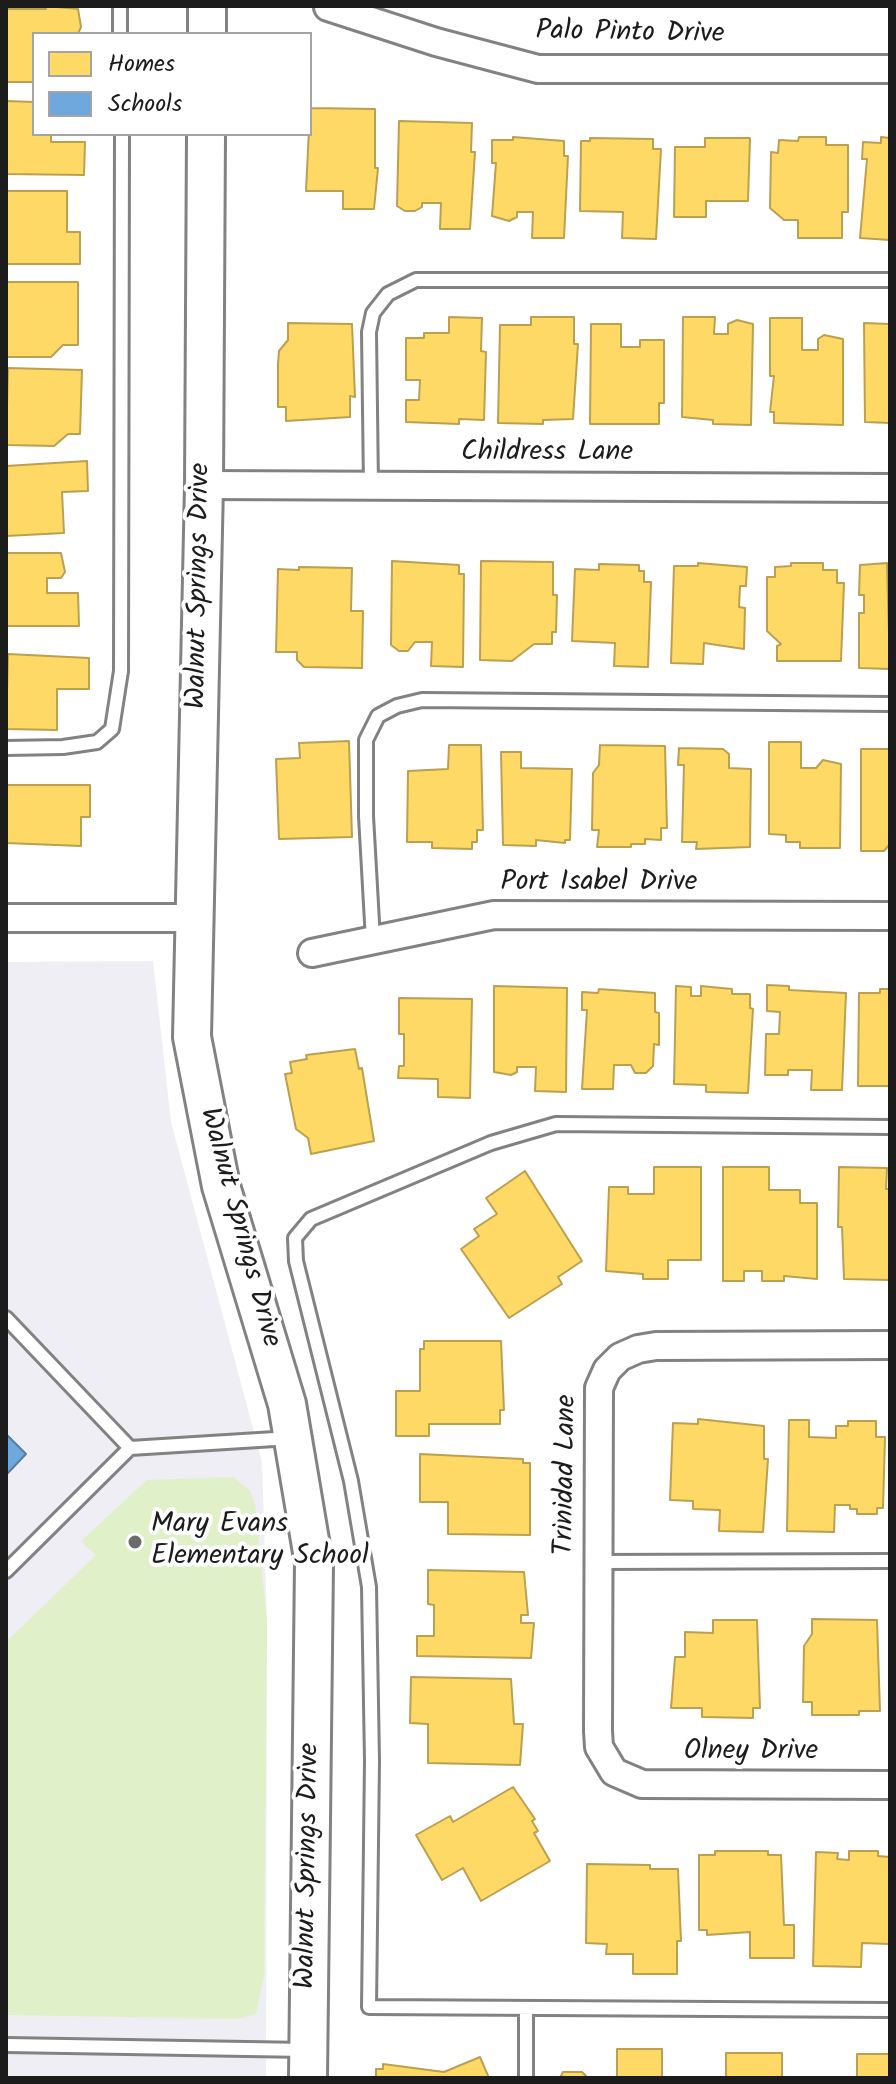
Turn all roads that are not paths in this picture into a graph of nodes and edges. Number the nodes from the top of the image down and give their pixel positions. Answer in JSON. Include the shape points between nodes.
{"nodes":[{"id":1,"x":120,"y":6,"type":"edge"},
{"id":2,"x":207,"y":6,"type":"edge"},
{"id":3,"x":328,"y":7,"type":"edge"},
{"id":4,"x":359,"y":11,"type":"edge"},
{"id":5,"x":120,"y":32,"type":"edge"},
{"id":6,"x":207,"y":32,"type":"edge"},
{"id":7,"x":890,"y":69,"type":"edge"},
{"id":8,"x":122,"y":136,"type":"edge"},
{"id":9,"x":206,"y":136,"type":"edge"},
{"id":10,"x":890,"y":280,"type":"edge"},
{"id":11,"x":204,"y":485,"type":"junction"},
{"id":12,"x":371,"y":486,"type":"junction"},
{"id":13,"x":890,"y":488,"type":"edge"},
{"id":14,"x":890,"y":704,"type":"edge"},
{"id":15,"x":6,"y":748,"type":"edge"},
{"id":16,"x":890,"y":916,"type":"edge"},
{"id":17,"x":6,"y":918,"type":"edge"},
{"id":18,"x":193,"y":918,"type":"junction"},
{"id":19,"x":373,"y":940,"type":"junction"},
{"id":20,"x":312,"y":953,"type":"dead end"},
{"id":21,"x":890,"y":1127,"type":"edge"},
{"id":22,"x":6,"y":1318,"type":"edge"},
{"id":23,"x":890,"y":1345,"type":"edge"},
{"id":24,"x":293,"y":1438,"type":"junction"},
{"id":25,"x":130,"y":1448,"type":"junction"},
{"id":26,"x":890,"y":1561,"type":"edge"},
{"id":27,"x":598,"y":1562,"type":"junction"},
{"id":28,"x":6,"y":1571,"type":"edge"},
{"id":29,"x":614,"y":1772,"type":"joint"},
{"id":30,"x":890,"y":1785,"type":"edge"},
{"id":31,"x":526,"y":2008,"type":"junction"},
{"id":32,"x":890,"y":2010,"type":"edge"},
{"id":33,"x":6,"y":2045,"type":"edge"},
{"id":34,"x":308,"y":2064,"type":"edge"},
{"id":35,"x":526,"y":2078,"type":"edge"}],
"edges":[{"from":1,"to":5,"type":"lane"},
{"from":2,"to":6,"type":"street"},
{"from":3,"to":4,"type":"street","name":"Palo Pinto Drive"},
{"from":4,"to":7,"type":"street","name":"Palo Pinto Drive","via":[[538,69]]},
{"from":8,"to":15,"type":"lane","via":[[121,671],[112,729],[97,742]]},
{"from":9,"to":11,"type":"street","name":"Walnut Springs Drive"},
{"from":10,"to":12,"type":"lane","via":[[416,280],[388,294],[373,313]]},
{"from":11,"to":12,"type":"street","name":"Childress Lane"},
{"from":11,"to":18,"type":"street","name":"Walnut Springs Drive"},
{"from":12,"to":13,"type":"street","name":"Childress Lane"},
{"from":14,"to":19,"type":"lane","via":[[422,700],[397,706],[378,716],[366,740]]},
{"from":16,"to":19,"type":"street","name":"Port Isabel Drive","via":[[494,915]]},
{"from":17,"to":18,"type":"street"},
{"from":18,"to":24,"type":"street","name":"Walnut Springs Drive","via":[[194,1052],[221,1186]]},
{"from":19,"to":20,"type":"street","name":"Port Isabel Drive"},
{"from":21,"to":31,"type":"lane","via":[[556,1124],[491,1143],[311,1219],[295,1238],[296,1261],[351,1481],[369,1587],[369,2007]]},
{"from":22,"to":25,"type":"lane"},
{"from":23,"to":27,"type":"street","name":"Trinidad Lane","via":[[656,1346],[620,1357],[599,1388]]},
{"from":24,"to":25,"type":"lane"},
{"from":24,"to":34,"type":"street","name":"Walnut Springs Drive","via":[[314,1564]]},
{"from":25,"to":28,"type":"lane"},
{"from":26,"to":27,"type":"lane"},
{"from":27,"to":29,"type":"street","name":"Trinidad Lane","via":[[599,1747]]},
{"from":29,"to":30,"type":"street","name":"Olney Drive","via":[[642,1784]]},
{"from":31,"to":32,"type":"lane"},
{"from":31,"to":35,"type":"lane"},
{"from":33,"to":34,"type":"lane"}]}
